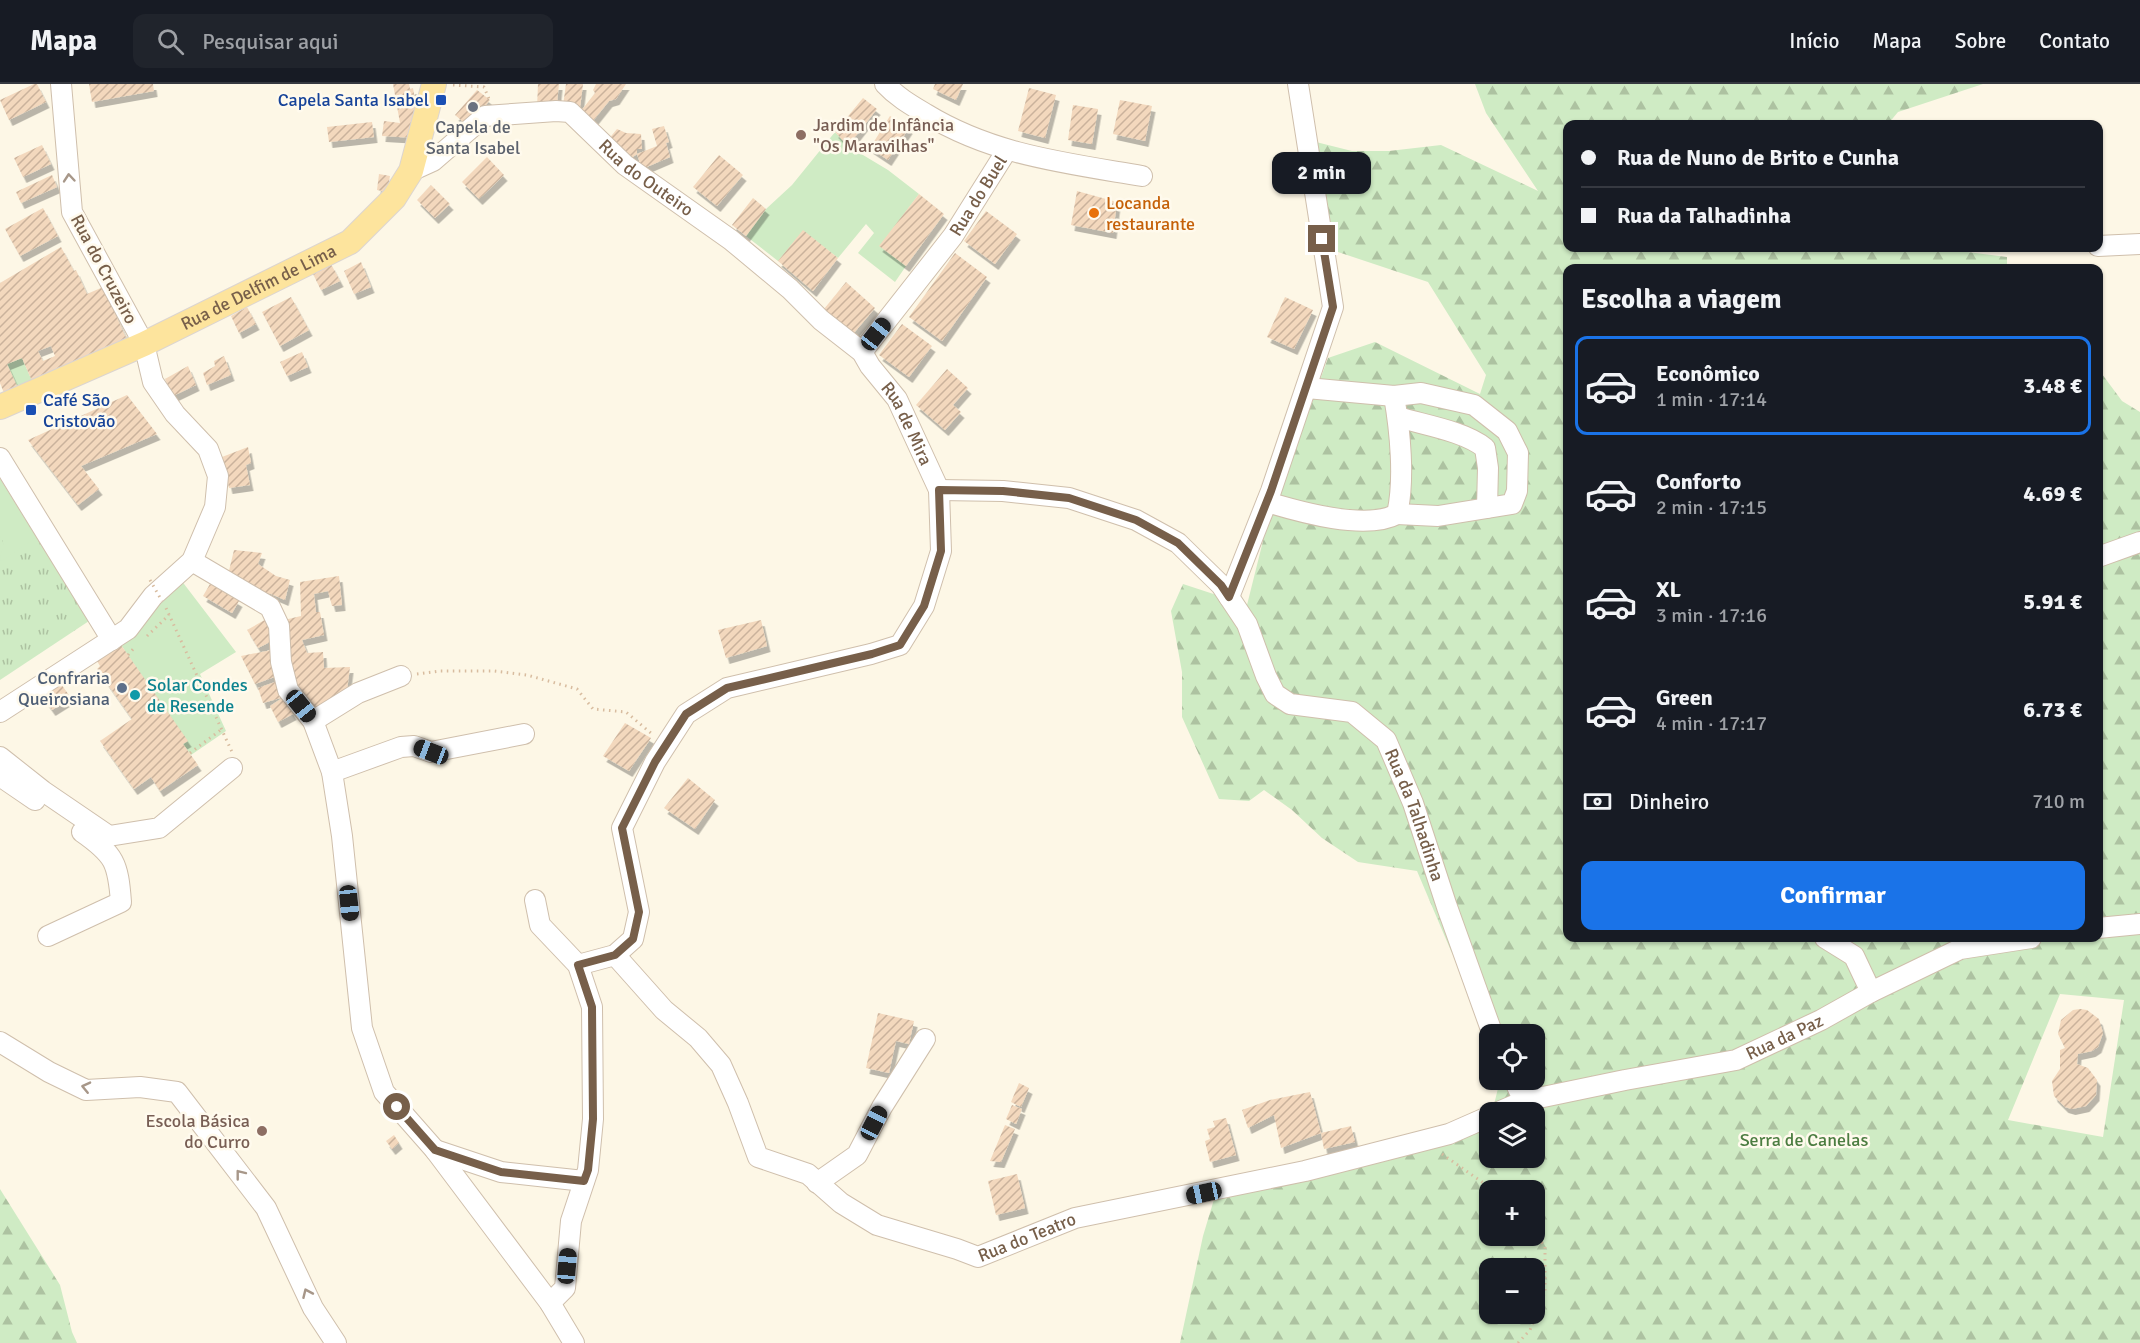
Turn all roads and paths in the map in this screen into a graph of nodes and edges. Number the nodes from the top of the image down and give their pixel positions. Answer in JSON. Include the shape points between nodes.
{"nodes":[{"id":1,"x":61,"y":84,"type":"edge"},
{"id":2,"x":434,"y":84,"type":"edge"},
{"id":3,"x":885,"y":84,"type":"edge"},
{"id":4,"x":1298,"y":84,"type":"edge"},
{"id":5,"x":495,"y":115,"type":"junction"},
{"id":6,"x":1007,"y":150,"type":"junction"},
{"id":7,"x":411,"y":171,"type":"junction"},
{"id":8,"x":1142,"y":176,"type":"dead end"},
{"id":9,"x":2140,"y":244,"type":"edge"},
{"id":10,"x":2103,"y":246,"type":"edge"},
{"id":11,"x":144,"y":344,"type":"junction"},
{"id":12,"x":862,"y":352,"type":"junction"},
{"id":13,"x":1307,"y":388,"type":"junction"},
{"id":14,"x":1394,"y":396,"type":"junction"},
{"id":15,"x":0,"y":407,"type":"edge"},
{"id":16,"x":1398,"y":417,"type":"junction"},
{"id":17,"x":0,"y":458,"type":"edge"},
{"id":18,"x":939,"y":490,"type":"junction"},
{"id":19,"x":1267,"y":502,"type":"junction"},
{"id":20,"x":1487,"y":508,"type":"junction"},
{"id":21,"x":1397,"y":513,"type":"junction"},
{"id":22,"x":2140,"y":542,"type":"edge"},
{"id":23,"x":2103,"y":555,"type":"edge"},
{"id":24,"x":192,"y":561,"type":"junction"},
{"id":25,"x":150,"y":580,"type":"dead end"},
{"id":26,"x":1229,"y":597,"type":"junction"},
{"id":27,"x":112,"y":640,"type":"junction"},
{"id":28,"x":401,"y":676,"type":"joint"},
{"id":29,"x":0,"y":712,"type":"edge"},
{"id":30,"x":314,"y":721,"type":"junction"},
{"id":31,"x":222,"y":729,"type":"junction"},
{"id":32,"x":524,"y":734,"type":"dead end"},
{"id":33,"x":665,"y":746,"type":"junction"},
{"id":34,"x":190,"y":753,"type":"dead end"},
{"id":35,"x":0,"y":757,"type":"edge"},
{"id":36,"x":233,"y":763,"type":"joint"},
{"id":37,"x":332,"y":771,"type":"junction"},
{"id":38,"x":0,"y":776,"type":"edge"},
{"id":39,"x":535,"y":900,"type":"dead end"},
{"id":40,"x":2140,"y":924,"type":"edge"},
{"id":41,"x":2103,"y":928,"type":"edge"},
{"id":42,"x":48,"y":936,"type":"dead end"},
{"id":43,"x":1831,"y":942,"type":"edge"},
{"id":44,"x":2003,"y":942,"type":"edge"},
{"id":45,"x":615,"y":955,"type":"junction"},
{"id":46,"x":578,"y":965,"type":"junction"},
{"id":47,"x":1871,"y":992,"type":"junction"},
{"id":48,"x":1489,"y":1024,"type":"edge"},
{"id":49,"x":925,"y":1039,"type":"dead end"},
{"id":50,"x":0,"y":1042,"type":"edge"},
{"id":51,"x":1519,"y":1090,"type":"edge"},
{"id":52,"x":1524,"y":1101,"type":"joint"},
{"id":53,"x":1479,"y":1121,"type":"edge"},
{"id":54,"x":1423,"y":1140,"type":"junction"},
{"id":55,"x":435,"y":1150,"type":"junction"},
{"id":56,"x":1479,"y":1180,"type":"edge"},
{"id":57,"x":584,"y":1181,"type":"junction"},
{"id":58,"x":817,"y":1182,"type":"junction"},
{"id":59,"x":1545,"y":1246,"type":"edge"},
{"id":60,"x":550,"y":1303,"type":"junction"},
{"id":61,"x":336,"y":1343,"type":"edge"},
{"id":62,"x":574,"y":1343,"type":"edge"},
{"id":63,"x":1518,"y":1343,"type":"edge"}],
"edges":[{"from":11,"to":1,"type":"street","name":"Rua do Cruzeiro","one_way":true,"via":[[72,212]]},
{"from":2,"to":5,"type":"path","via":[[484,87]]},
{"from":2,"to":7,"type":"main road","name":"Rua de Delfim de Lima"},
{"from":3,"to":6,"type":"street","name":"Rua do Buel","via":[[948,127]]},
{"from":4,"to":13,"type":"street","via":[[1333,307]]},
{"from":5,"to":7,"type":"street","name":"Rua do Outeiro","via":[[485,116],[433,161]]},
{"from":5,"to":12,"type":"street","name":"Rua do Outeiro","via":[[570,112],[625,165],[731,240]]},
{"from":6,"to":8,"type":"street"},
{"from":6,"to":12,"type":"street","name":"Rua do Buel","via":[[952,236]]},
{"from":7,"to":11,"type":"main road","name":"Rua de Delfim de Lima","via":[[394,198],[350,242]]},
{"from":9,"to":10,"type":"street"},
{"from":11,"to":15,"type":"main road","name":"Rua de Delfim de Lima"},
{"from":11,"to":24,"type":"street","name":"Rua do Cruzeiro","via":[[153,382],[175,414],[208,449],[218,477],[215,507]]},
{"from":12,"to":18,"type":"street","name":"Rua de Mira","via":[[897,399]]},
{"from":13,"to":14,"type":"street"},
{"from":13,"to":19,"type":"street"},
{"from":14,"to":16,"type":"street"},
{"from":14,"to":20,"type":"street","via":[[1421,393],[1474,405],[1507,431],[1518,453],[1517,491],[1512,504]]},
{"from":16,"to":20,"type":"street","via":[[1457,434],[1485,448]]},
{"from":16,"to":21,"type":"street","via":[[1401,496]]},
{"from":17,"to":27,"type":"street"},
{"from":18,"to":26,"type":"street","name":"Rua da Talhadinha","via":[[1069,498],[1136,520],[1178,543]]},
{"from":18,"to":33,"type":"street","name":"Rua de Mira","via":[[941,551],[924,606],[900,645],[727,688],[686,714]]},
{"from":19,"to":21,"type":"street","via":[[1312,515],[1363,520]]},
{"from":19,"to":26,"type":"street"},
{"from":20,"to":21,"type":"street","via":[[1438,516]]},
{"from":22,"to":23,"type":"street"},
{"from":24,"to":27,"type":"street","via":[[153,596],[128,629]]},
{"from":24,"to":30,"type":"street","via":[[270,607],[279,626],[281,662],[288,690]]},
{"from":25,"to":31,"type":"path","bridge":true},
{"from":26,"to":48,"type":"street","name":"Rua da Talhadinha","via":[[1247,624],[1275,694],[1290,704],[1352,712],[1386,740],[1413,803]]},
{"from":27,"to":29,"type":"street"},
{"from":28,"to":30,"type":"street","via":[[358,693]]},
{"from":28,"to":33,"type":"path","via":[[440,671],[526,675],[577,689],[593,709],[626,712]]},
{"from":30,"to":37,"type":"street"},
{"from":31,"to":34,"type":"path"},
{"from":31,"to":36,"type":"path"},
{"from":32,"to":37,"type":"street","via":[[431,752],[414,746],[401,747]]},
{"from":33,"to":45,"type":"street","name":"Rua de Mira","via":[[622,828],[639,912],[633,939]]},
{"from":35,"to":36,"type":"street","via":[[109,836],[159,828]]},
{"from":37,"to":55,"type":"street","via":[[362,1028],[384,1092]]},
{"from":38,"to":42,"type":"street","via":[[99,844],[113,859],[119,876],[121,902]]},
{"from":39,"to":46,"type":"street","via":[[540,925]]},
{"from":40,"to":41,"type":"street"},
{"from":43,"to":47,"type":"street","via":[[1854,956]]},
{"from":44,"to":47,"type":"street","name":"Rua da Paz","via":[[1960,948]]},
{"from":45,"to":46,"type":"street"},
{"from":45,"to":58,"type":"street","name":"Rua do Teatro","via":[[721,1065],[758,1157],[808,1174]]},
{"from":46,"to":57,"type":"street","via":[[592,1007],[593,1119]]},
{"from":47,"to":52,"type":"street","name":"Rua da Paz","via":[[1736,1060]]},
{"from":49,"to":58,"type":"street","via":[[857,1155]]},
{"from":61,"to":50,"type":"street","one_way":true,"via":[[313,1308],[266,1208],[177,1092],[140,1087],[86,1090]]},
{"from":51,"to":52,"type":"street"},
{"from":53,"to":54,"type":"street","name":"Rua do Teatro"},
{"from":54,"to":56,"type":"path"},
{"from":54,"to":58,"type":"street","name":"Rua do Teatro","via":[[1305,1171],[1075,1218],[978,1257],[877,1225],[841,1203]]},
{"from":55,"to":57,"type":"street","via":[[501,1172]]},
{"from":55,"to":60,"type":"street"},
{"from":57,"to":60,"type":"street","via":[[571,1221],[565,1288]]},
{"from":59,"to":63,"type":"path","via":[[1545,1292],[1530,1330]]},
{"from":60,"to":62,"type":"street"}]}
